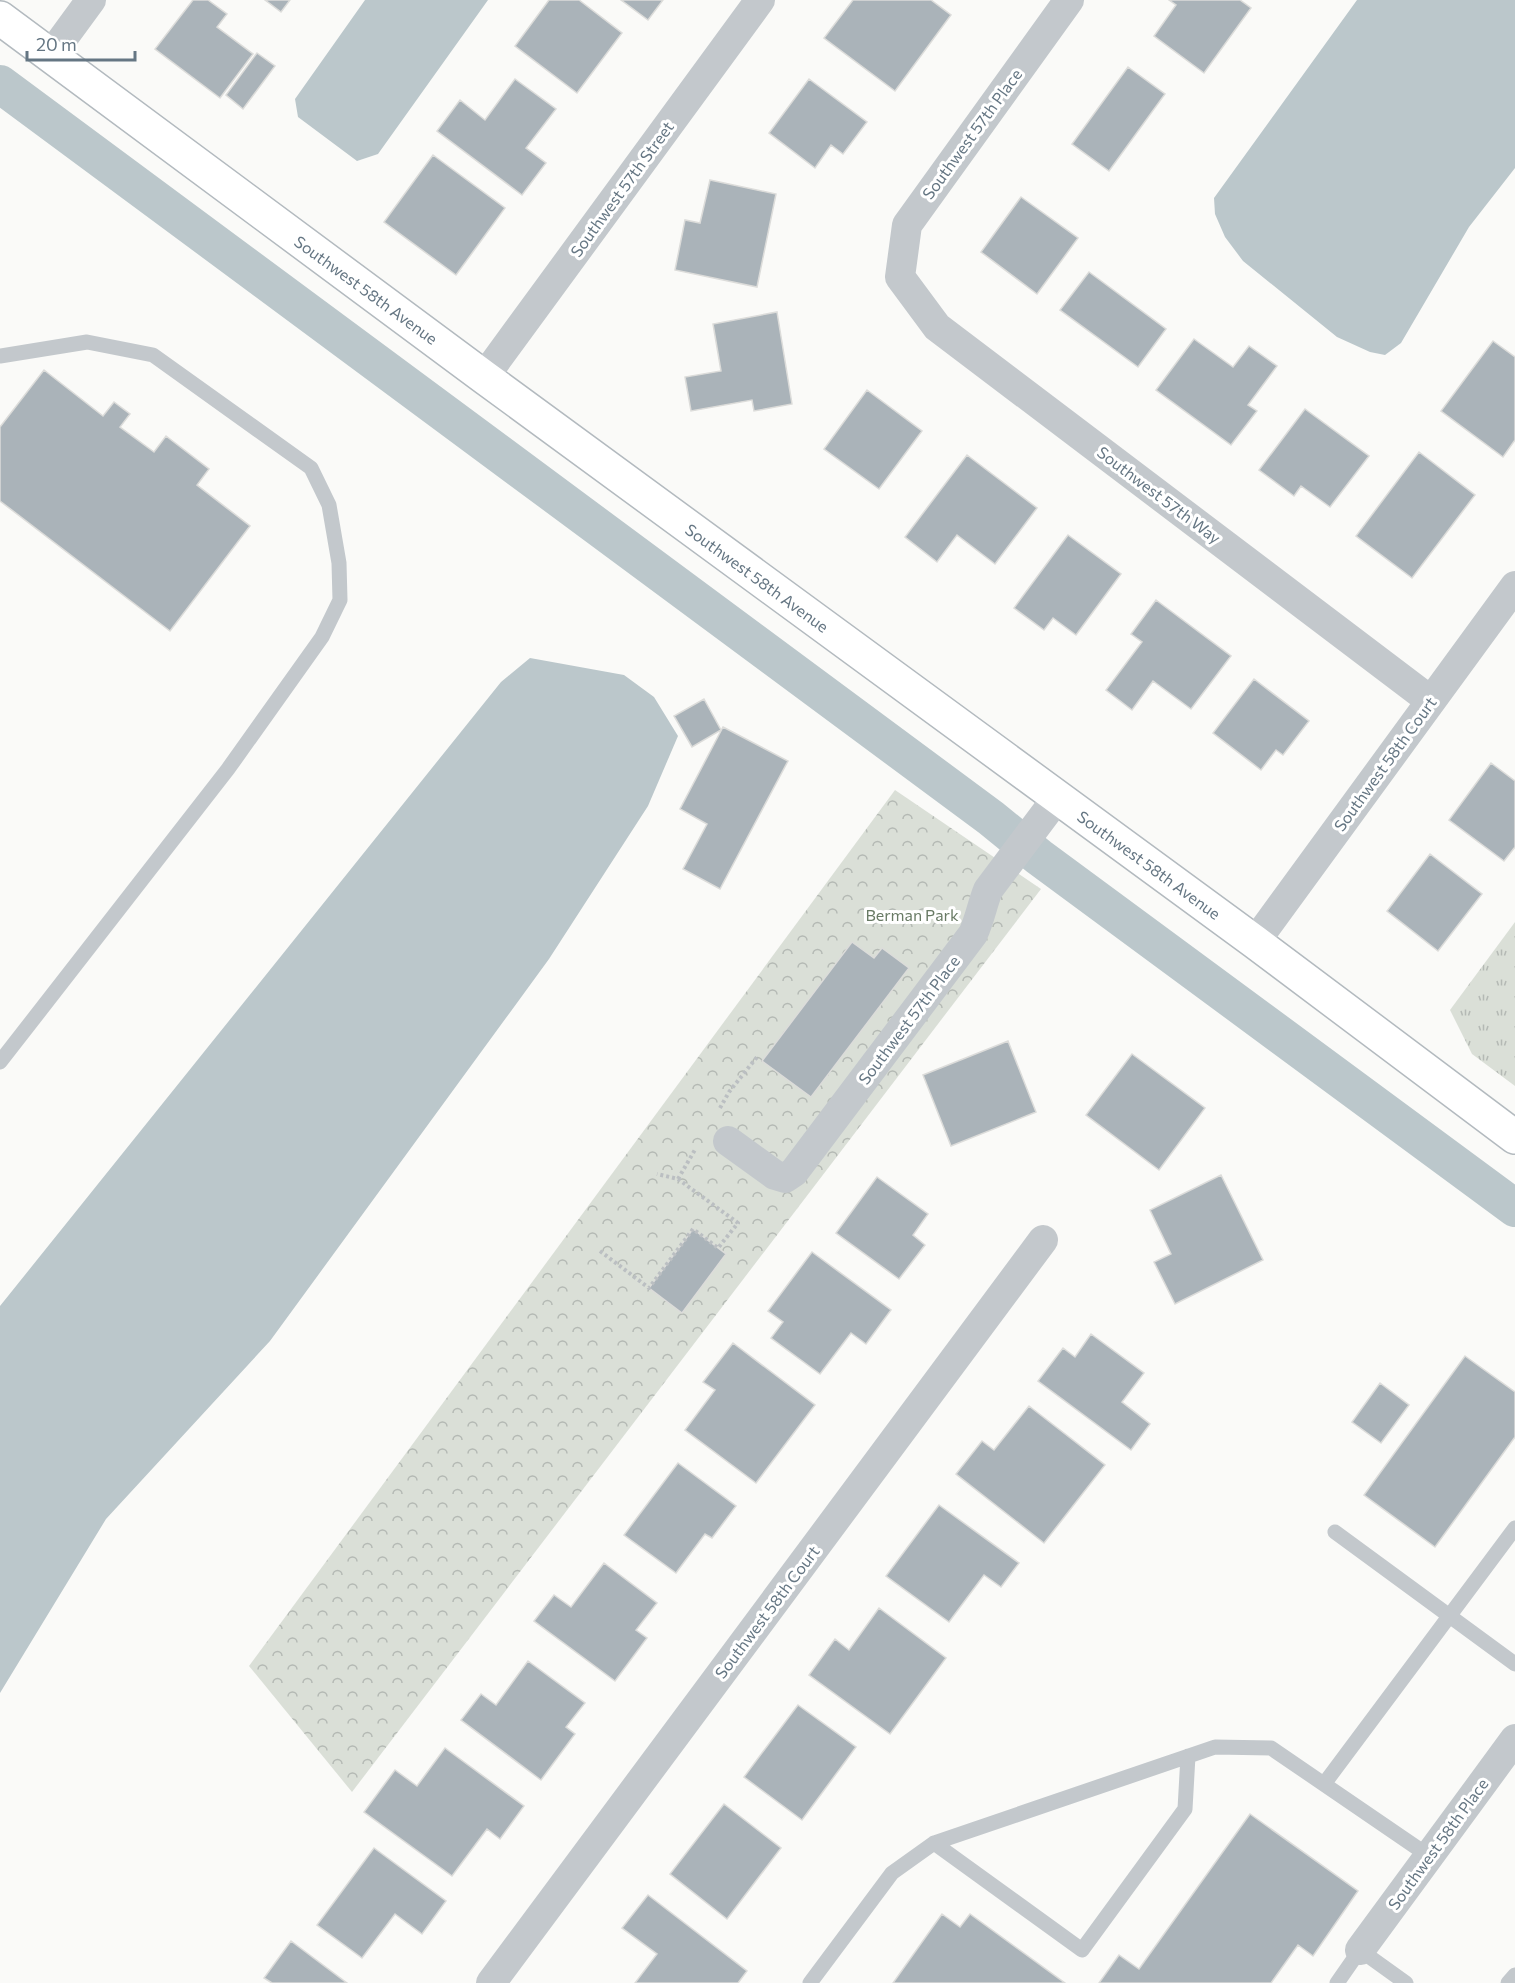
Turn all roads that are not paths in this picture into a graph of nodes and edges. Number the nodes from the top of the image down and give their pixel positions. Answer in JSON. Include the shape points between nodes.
{"nodes":[{"id":1,"x":91,"y":0,"type":"edge"},
{"id":2,"x":760,"y":0,"type":"edge"},
{"id":3,"x":1069,"y":0,"type":"edge"},
{"id":4,"x":0,"y":18,"type":"edge"},
{"id":5,"x":50,"y":56,"type":"junction"},
{"id":6,"x":900,"y":277,"type":"joint"},
{"id":7,"x":0,"y":356,"type":"edge"},
{"id":8,"x":484,"y":377,"type":"junction"},
{"id":9,"x":1515,"y":586,"type":"edge"},
{"id":10,"x":1431,"y":700,"type":"junction"},
{"id":11,"x":1052,"y":805,"type":"junction"},
{"id":12,"x":1255,"y":942,"type":"junction"},
{"id":13,"x":0,"y":1062,"type":"edge"},
{"id":14,"x":1515,"y":1137,"type":"edge"},
{"id":15,"x":728,"y":1141,"type":"dead end"},
{"id":16,"x":1043,"y":1240,"type":"dead end"},
{"id":17,"x":1515,"y":1528,"type":"edge"},
{"id":18,"x":1335,"y":1532,"type":"dead end"},
{"id":19,"x":1449,"y":1616,"type":"junction"},
{"id":20,"x":1515,"y":1664,"type":"edge"},
{"id":21,"x":1515,"y":1738,"type":"edge"},
{"id":22,"x":1188,"y":1756,"type":"junction"},
{"id":23,"x":1324,"y":1784,"type":"junction"},
{"id":24,"x":934,"y":1844,"type":"junction"},
{"id":25,"x":1429,"y":1856,"type":"junction"},
{"id":26,"x":1360,"y":1950,"type":"junction"},
{"id":27,"x":1515,"y":1975,"type":"edge"},
{"id":28,"x":490,"y":1983,"type":"edge"},
{"id":29,"x":810,"y":1983,"type":"edge"},
{"id":30,"x":1336,"y":1983,"type":"edge"},
{"id":31,"x":1406,"y":1983,"type":"edge"},
{"id":32,"x":1509,"y":1983,"type":"edge"}],
"edges":[{"from":1,"to":5,"type":"street"},
{"from":2,"to":8,"type":"street","name":"Southwest 57th Street"},
{"from":3,"to":6,"type":"street","name":"Southwest 57th Place","via":[[907,225]]},
{"from":4,"to":5,"type":"street","name":"Southwest 58th Avenue"},
{"from":5,"to":8,"type":"street","name":"Southwest 58th Avenue"},
{"from":6,"to":10,"type":"street","name":"Southwest 57th Way","via":[[937,327]]},
{"from":7,"to":13,"type":"lane","via":[[87,342],[153,355],[162,361],[311,468],[329,505],[339,562],[340,600],[322,637],[228,769]]},
{"from":8,"to":11,"type":"street","name":"Southwest 58th Avenue"},
{"from":9,"to":10,"type":"street","name":"Southwest 58th Court"},
{"from":10,"to":12,"type":"street","name":"Southwest 58th Court"},
{"from":11,"to":12,"type":"street","name":"Southwest 58th Avenue"},
{"from":11,"to":15,"type":"street","name":"Southwest 57th Place","via":[[987,890],[974,934],[794,1172],[785,1178],[775,1175]]},
{"from":12,"to":14,"type":"street","name":"Southwest 58th Avenue"},
{"from":16,"to":28,"type":"street","name":"Southwest 58th Court"},
{"from":17,"to":19,"type":"lane"},
{"from":18,"to":19,"type":"lane"},
{"from":19,"to":20,"type":"lane"},
{"from":19,"to":23,"type":"lane"},
{"from":21,"to":25,"type":"street","name":"Southwest 58th Place"},
{"from":22,"to":23,"type":"lane","via":[[1215,1746],[1271,1748]]},
{"from":22,"to":24,"type":"lane"},
{"from":22,"to":24,"type":"lane","via":[[1185,1809],[1082,1950]]},
{"from":23,"to":25,"type":"lane"},
{"from":24,"to":29,"type":"lane","via":[[892,1873]]},
{"from":25,"to":26,"type":"street","name":"Southwest 58th Place"},
{"from":26,"to":30,"type":"lane"},
{"from":26,"to":31,"type":"lane"},
{"from":27,"to":32,"type":"lane"}]}
